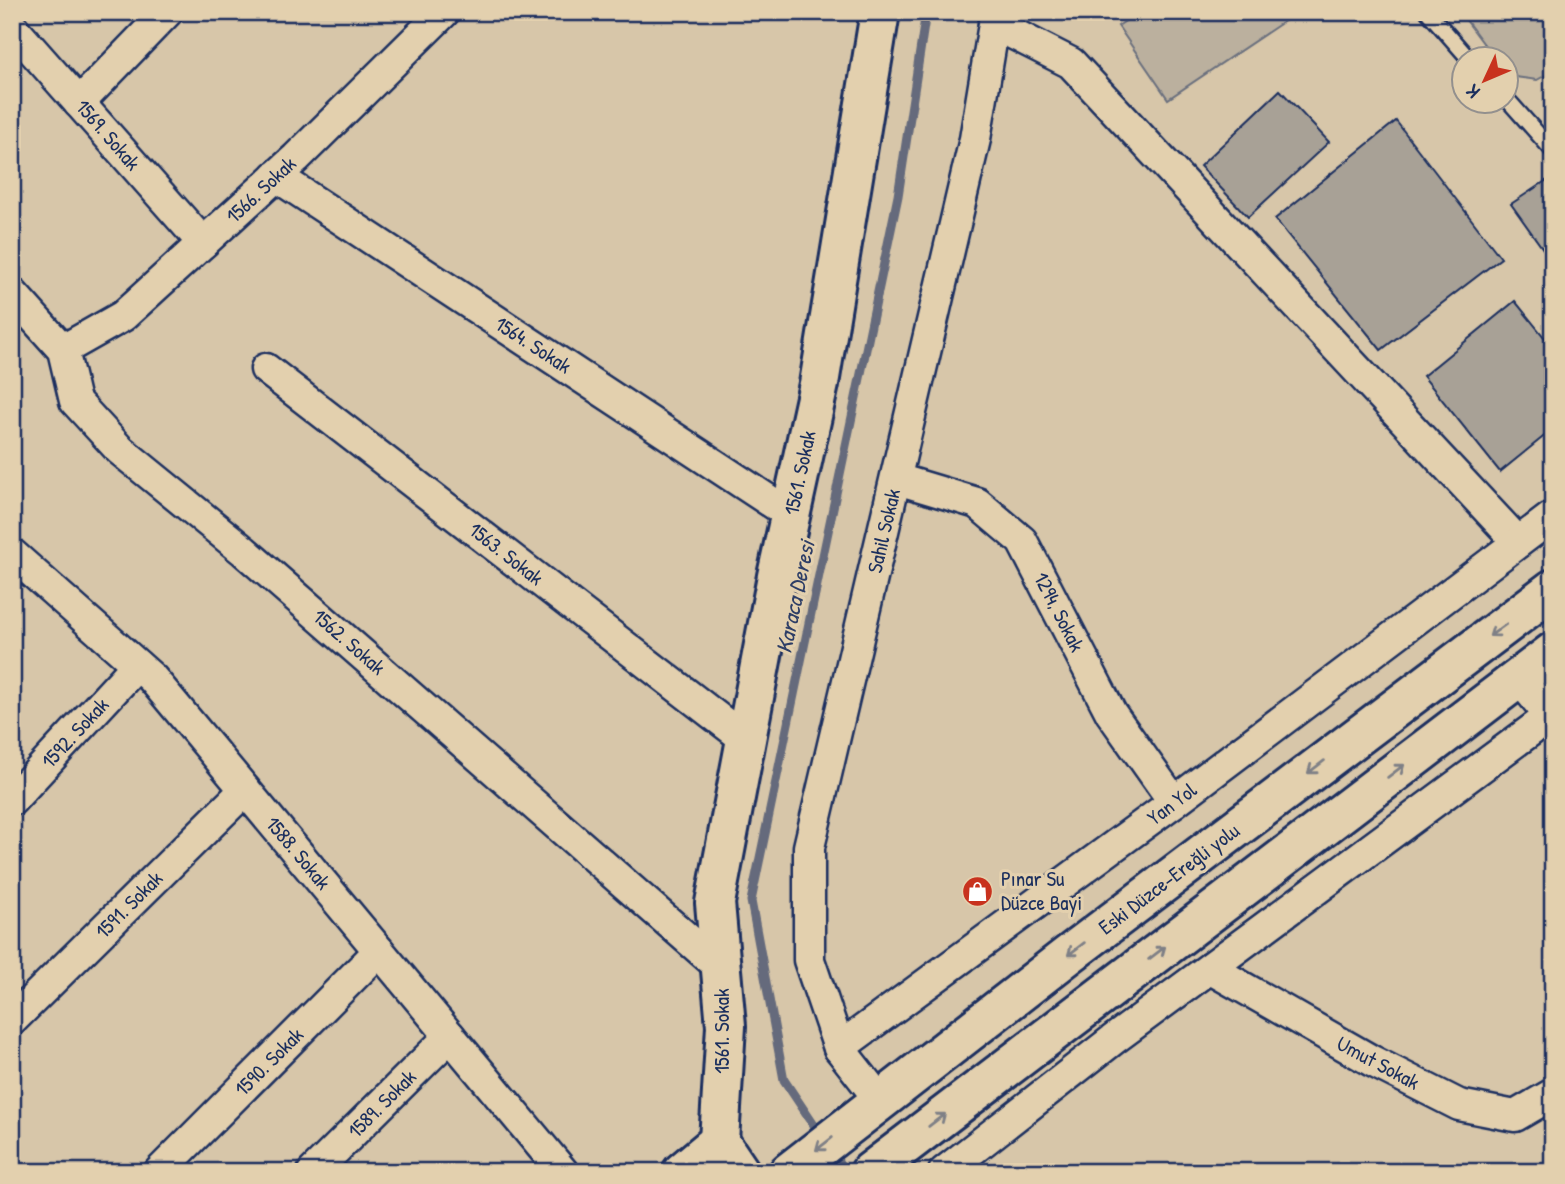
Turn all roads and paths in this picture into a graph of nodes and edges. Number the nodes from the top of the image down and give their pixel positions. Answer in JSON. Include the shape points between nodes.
{"nodes":[{"id":1,"x":167,"y":12,"type":"edge"},
{"id":2,"x":444,"y":12,"type":"edge"},
{"id":3,"x":880,"y":12,"type":"edge"},
{"id":4,"x":1428,"y":12,"type":"edge"},
{"id":5,"x":995,"y":18,"type":"edge"},
{"id":6,"x":12,"y":27,"type":"edge"},
{"id":7,"x":1458,"y":46,"type":"edge"},
{"id":8,"x":79,"y":103,"type":"junction"},
{"id":9,"x":1520,"y":114,"type":"edge"},
{"id":10,"x":1553,"y":151,"type":"edge"},
{"id":11,"x":276,"y":176,"type":"junction"},
{"id":12,"x":203,"y":243,"type":"junction"},
{"id":13,"x":12,"y":293,"type":"edge"},
{"id":14,"x":64,"y":351,"type":"junction"},
{"id":15,"x":266,"y":369,"type":"dead end"},
{"id":16,"x":897,"y":479,"type":"junction"},
{"id":17,"x":791,"y":515,"type":"junction"},
{"id":18,"x":1553,"y":516,"type":"edge"},
{"id":19,"x":1518,"y":542,"type":"junction"},
{"id":20,"x":12,"y":554,"type":"edge"},
{"id":21,"x":1553,"y":589,"type":"edge"},
{"id":22,"x":1553,"y":652,"type":"edge"},
{"id":23,"x":137,"y":665,"type":"junction"},
{"id":24,"x":1518,"y":677,"type":"junction"},
{"id":25,"x":1551,"y":715,"type":"edge"},
{"id":26,"x":745,"y":739,"type":"junction"},
{"id":27,"x":245,"y":790,"type":"junction"},
{"id":28,"x":12,"y":800,"type":"edge"},
{"id":29,"x":1174,"y":802,"type":"junction"},
{"id":30,"x":379,"y":951,"type":"junction"},
{"id":31,"x":721,"y":968,"type":"junction"},
{"id":32,"x":1211,"y":969,"type":"junction"},
{"id":33,"x":1078,"y":1012,"type":"junction"},
{"id":34,"x":12,"y":1020,"type":"edge"},
{"id":35,"x":450,"y":1036,"type":"junction"},
{"id":36,"x":839,"y":1048,"type":"junction"},
{"id":37,"x":1103,"y":1048,"type":"junction"},
{"id":38,"x":1553,"y":1094,"type":"edge"},
{"id":39,"x":867,"y":1109,"type":"junction"},
{"id":40,"x":729,"y":1156,"type":"edge"},
{"id":41,"x":876,"y":1167,"type":"edge"},
{"id":42,"x":790,"y":1170,"type":"edge"},
{"id":43,"x":159,"y":1172,"type":"edge"},
{"id":44,"x":313,"y":1172,"type":"edge"},
{"id":45,"x":563,"y":1172,"type":"edge"},
{"id":46,"x":682,"y":1172,"type":"edge"},
{"id":47,"x":944,"y":1172,"type":"edge"}],
"edges":[{"from":1,"to":8,"type":"street"},
{"from":2,"to":11,"type":"street","name":"1566. Sokak"},
{"from":3,"to":17,"type":"main road","name":"1561. Sokak","via":[[819,384]]},
{"from":4,"to":7,"type":"lane"},
{"from":5,"to":16,"type":"street","name":"Sahil Sokak","via":[[975,139]]},
{"from":5,"to":19,"type":"street","via":[[1071,63]]},
{"from":6,"to":8,"type":"street","name":"1569. Sokak"},
{"from":8,"to":12,"type":"street","name":"1569. Sokak"},
{"from":9,"to":10,"type":"lane"},
{"from":11,"to":12,"type":"street","name":"1566. Sokak"},
{"from":11,"to":17,"type":"street","name":"1564. Sokak"},
{"from":12,"to":14,"type":"street","name":"1566. Sokak","via":[[123,316]]},
{"from":13,"to":14,"type":"street","name":"1562. Sokak"},
{"from":14,"to":31,"type":"street","name":"1562. Sokak","via":[[75,401],[120,450],[244,551]]},
{"from":15,"to":26,"type":"street","name":"1563. Sokak"},
{"from":16,"to":29,"type":"street","name":"1294, Sokak","via":[[977,503],[1022,541],[1111,713]]},
{"from":16,"to":36,"type":"street","name":"Sahil Sokak","via":[[809,847],[809,960]]},
{"from":17,"to":26,"type":"main road","name":"1561. Sokak"},
{"from":18,"to":19,"type":"street","name":"Yan Yol"},
{"from":19,"to":29,"type":"street","name":"Yan Yol"},
{"from":20,"to":23,"type":"street","name":"1588. Sokak"},
{"from":21,"to":39,"type":"main road","name":"Eski Düzce-Ereğli yolu","one_way":true},
{"from":22,"to":24,"type":"main road"},
{"from":23,"to":27,"type":"street","name":"1588. Sokak"},
{"from":23,"to":28,"type":"street","name":"1592. Sokak"},
{"from":24,"to":25,"type":"street"},
{"from":33,"to":24,"type":"main road","one_way":true},
{"from":25,"to":32,"type":"street"},
{"from":26,"to":31,"type":"main road","name":"1561. Sokak","via":[[715,902]]},
{"from":27,"to":30,"type":"street","name":"1588. Sokak"},
{"from":27,"to":34,"type":"street","name":"1591. Sokak"},
{"from":29,"to":36,"type":"street","name":"Yan Yol"},
{"from":30,"to":35,"type":"street","name":"1588. Sokak"},
{"from":30,"to":43,"type":"street","name":"1590. Sokak"},
{"from":31,"to":40,"type":"main road","name":"1561. Sokak"},
{"from":32,"to":37,"type":"street"},
{"from":32,"to":38,"type":"street","name":"Umut Sokak","via":[[1459,1105],[1515,1116]]},
{"from":33,"to":37,"type":"street"},
{"from":41,"to":33,"type":"main road","one_way":true},
{"from":35,"to":44,"type":"street","name":"1589. Sokak"},
{"from":35,"to":45,"type":"street","name":"1588. Sokak"},
{"from":36,"to":39,"type":"street"},
{"from":37,"to":47,"type":"street"},
{"from":39,"to":42,"type":"main road","name":"Eski Düzce-Ereğli yolu","one_way":true},
{"from":40,"to":46,"type":"main road"}]}
